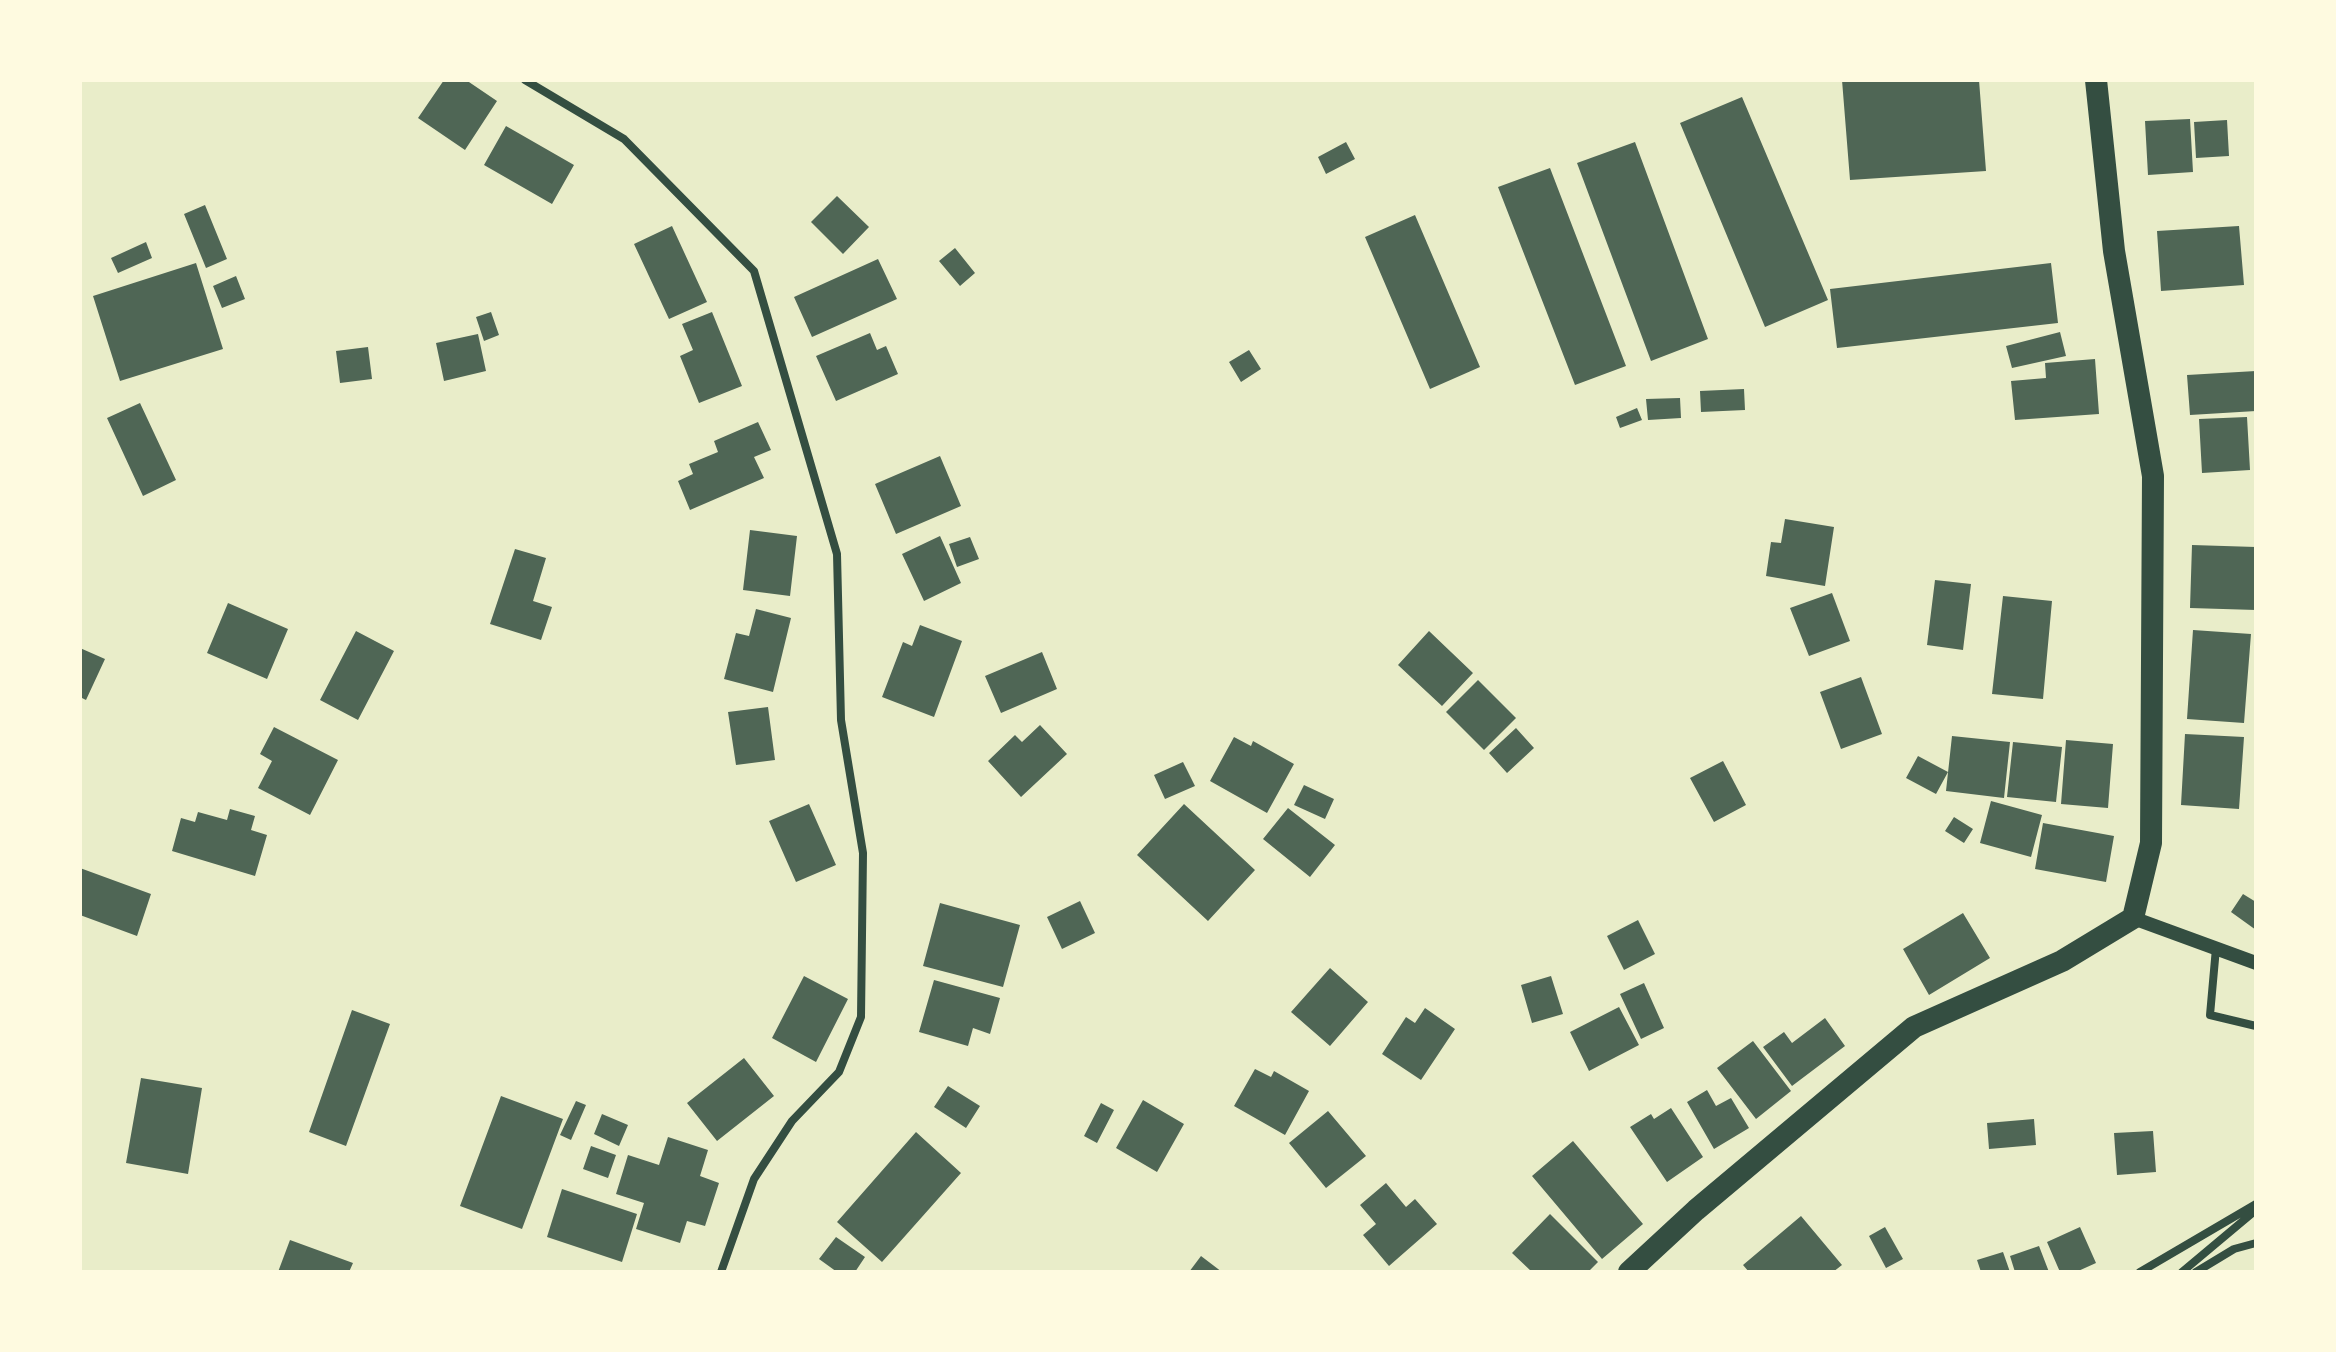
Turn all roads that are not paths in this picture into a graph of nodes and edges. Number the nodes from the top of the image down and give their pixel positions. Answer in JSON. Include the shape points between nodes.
{"nodes":[{"id":1,"x":525,"y":80,"type":"edge"},
{"id":2,"x":2096,"y":80,"type":"edge"},
{"id":3,"x":2133,"y":918,"type":"junction"},
{"id":4,"x":2216,"y":948,"type":"junction"},
{"id":5,"x":2256,"y":963,"type":"edge"},
{"id":6,"x":2256,"y":1026,"type":"edge"},
{"id":7,"x":2256,"y":1207,"type":"edge"},
{"id":8,"x":2256,"y":1243,"type":"edge"},
{"id":9,"x":721,"y":1272,"type":"edge"},
{"id":10,"x":1629,"y":1272,"type":"edge"},
{"id":11,"x":2140,"y":1272,"type":"edge"},
{"id":12,"x":2182,"y":1272,"type":"edge"},
{"id":13,"x":2196,"y":1272,"type":"edge"}],
"edges":[{"from":1,"to":9,"type":"street","via":[[624,139],[754,271],[837,554],[841,720],[863,853],[861,1017],[839,1072],[792,1121],[754,1179]]},
{"from":2,"to":3,"type":"highway","via":[[2114,251],[2153,476],[2151,843]]},
{"from":3,"to":4,"type":"street"},
{"from":3,"to":10,"type":"highway","via":[[2062,961],[1914,1027]]},
{"from":4,"to":5,"type":"street"},
{"from":4,"to":6,"type":"street","via":[[2210,1015]]},
{"from":7,"to":11,"type":"street"},
{"from":7,"to":12,"type":"street"},
{"from":8,"to":13,"type":"street","via":[[2234,1249]]}]}
